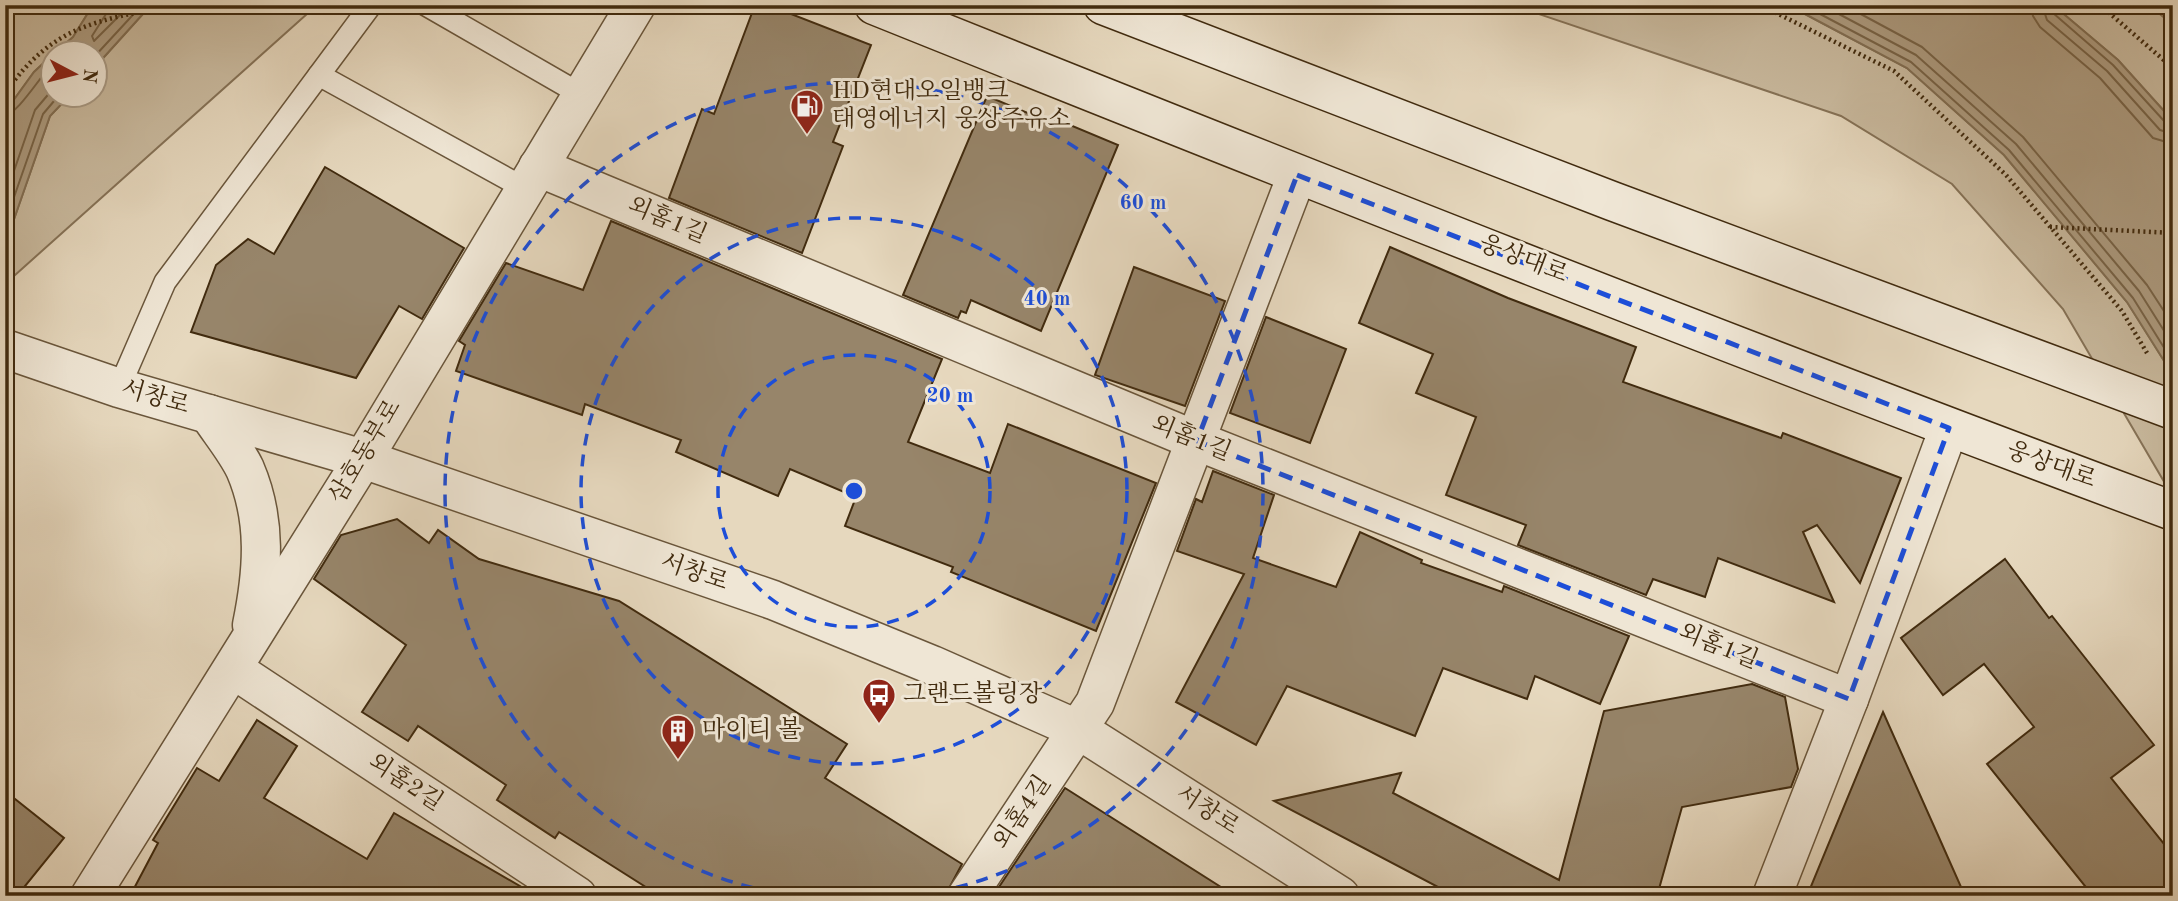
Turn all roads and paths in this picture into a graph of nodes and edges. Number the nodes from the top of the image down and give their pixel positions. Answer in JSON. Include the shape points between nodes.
{"nodes":[{"id":1,"x":172,"y":5,"type":"edge"},
{"id":2,"x":371,"y":5,"type":"edge"},
{"id":3,"x":426,"y":5,"type":"edge"},
{"id":4,"x":636,"y":5,"type":"edge"},
{"id":5,"x":874,"y":5,"type":"edge"},
{"id":6,"x":1103,"y":5,"type":"edge"},
{"id":7,"x":1760,"y":5,"type":"edge"},
{"id":8,"x":2101,"y":5,"type":"edge"},
{"id":9,"x":2173,"y":68,"type":"edge"},
{"id":10,"x":319,"y":75,"type":"junction"},
{"id":11,"x":5,"y":93,"type":"edge"},
{"id":12,"x":582,"y":94,"type":"junction"},
{"id":13,"x":1297,"y":175,"type":"junction"},
{"id":14,"x":531,"y":178,"type":"junction"},
{"id":15,"x":2050,"y":227,"type":"junction"},
{"id":16,"x":2173,"y":233,"type":"edge"},
{"id":17,"x":5,"y":349,"type":"edge"},
{"id":18,"x":2154,"y":364,"type":"dead end"},
{"id":19,"x":107,"y":384,"type":"junction"},
{"id":20,"x":2173,"y":410,"type":"edge"},
{"id":21,"x":209,"y":414,"type":"junction"},
{"id":22,"x":1949,"y":428,"type":"junction"},
{"id":23,"x":1197,"y":442,"type":"junction"},
{"id":24,"x":363,"y":459,"type":"junction"},
{"id":25,"x":2173,"y":511,"type":"edge"},
{"id":26,"x":240,"y":658,"type":"junction"},
{"id":27,"x":1849,"y":699,"type":"junction"},
{"id":28,"x":1079,"y":730,"type":"junction"},
{"id":29,"x":559,"y":891,"type":"edge"},
{"id":30,"x":90,"y":896,"type":"edge"},
{"id":31,"x":967,"y":896,"type":"edge"},
{"id":32,"x":1339,"y":896,"type":"edge"},
{"id":33,"x":1772,"y":896,"type":"edge"}],
"edges":[{"from":1,"to":11,"type":"path","via":[[80,26],[45,48]]},
{"from":2,"to":10,"type":"lane"},
{"from":3,"to":12,"type":"lane"},
{"from":4,"to":12,"type":"street","name":"삼호동부로"},
{"from":5,"to":13,"type":"street","name":"웅상대로"},
{"from":6,"to":20,"type":"street"},
{"from":7,"to":15,"type":"path","via":[[1894,71],[2006,175]]},
{"from":8,"to":9,"type":"path"},
{"from":10,"to":14,"type":"lane"},
{"from":10,"to":19,"type":"lane","via":[[165,282]]},
{"from":12,"to":14,"type":"street","name":"삼호동부로"},
{"from":13,"to":22,"type":"street","name":"웅상대로"},
{"from":13,"to":23,"type":"street","name":"외홈4길"},
{"from":14,"to":23,"type":"street","name":"외홈1길"},
{"from":14,"to":24,"type":"street","name":"삼호동부로"},
{"from":15,"to":16,"type":"path"},
{"from":15,"to":18,"type":"path","via":[[2122,311]]},
{"from":17,"to":19,"type":"street","name":"서창로"},
{"from":19,"to":21,"type":"street","name":"서창로"},
{"from":21,"to":24,"type":"street","name":"서창로"},
{"from":21,"to":26,"type":"street","via":[[244,467],[259,510],[262,552]]},
{"from":22,"to":25,"type":"street","name":"웅상대로"},
{"from":22,"to":27,"type":"street"},
{"from":23,"to":27,"type":"street","name":"외홈1길"},
{"from":23,"to":28,"type":"street","name":"외홈4길","via":[[1095,703]]},
{"from":24,"to":26,"type":"street","name":"삼호동부로"},
{"from":24,"to":28,"type":"street","name":"서창로","via":[[773,600]]},
{"from":26,"to":29,"type":"street","name":"외홈2길"},
{"from":26,"to":30,"type":"street","name":"삼호동부로"},
{"from":27,"to":33,"type":"street"},
{"from":28,"to":31,"type":"street","name":"외홈4길"},
{"from":28,"to":32,"type":"street","name":"서창로"}]}
